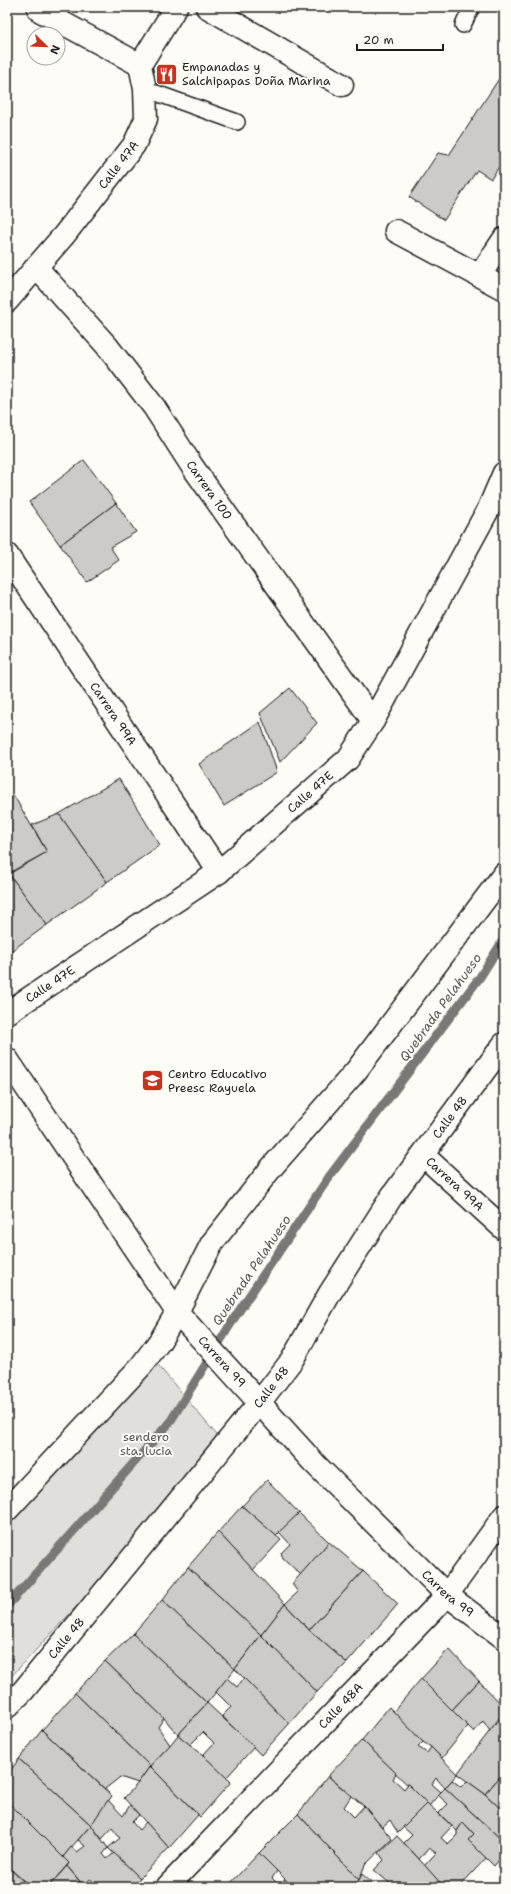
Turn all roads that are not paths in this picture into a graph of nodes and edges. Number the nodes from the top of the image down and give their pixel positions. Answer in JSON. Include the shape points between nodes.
{"nodes":[{"id":1,"x":176,"y":7,"type":"edge"},
{"id":2,"x":207,"y":7,"type":"edge"},
{"id":3,"x":472,"y":7,"type":"edge"},
{"id":4,"x":39,"y":10,"type":"dead end"},
{"id":5,"x":464,"y":25,"type":"dead end"},
{"id":6,"x":140,"y":65,"type":"junction"},
{"id":7,"x":342,"y":85,"type":"dead end"},
{"id":8,"x":145,"y":89,"type":"junction"},
{"id":9,"x":237,"y":122,"type":"dead end"},
{"id":10,"x":396,"y":231,"type":"dead end"},
{"id":11,"x":504,"y":239,"type":"edge"},
{"id":12,"x":36,"y":267,"type":"junction"},
{"id":13,"x":480,"y":275,"type":"junction"},
{"id":14,"x":504,"y":289,"type":"edge"},
{"id":15,"x":7,"y":301,"type":"edge"},
{"id":16,"x":504,"y":473,"type":"edge"},
{"id":17,"x":497,"y":511,"type":"edge"},
{"id":18,"x":7,"y":555,"type":"edge"},
{"id":19,"x":373,"y":721,"type":"junction"},
{"id":20,"x":220,"y":872,"type":"junction"},
{"id":21,"x":504,"y":874,"type":"edge"},
{"id":22,"x":7,"y":1013,"type":"edge"},
{"id":23,"x":504,"y":1044,"type":"edge"},
{"id":24,"x":7,"y":1059,"type":"edge"},
{"id":25,"x":423,"y":1155,"type":"junction"},
{"id":26,"x":504,"y":1229,"type":"edge"},
{"id":27,"x":182,"y":1318,"type":"junction"},
{"id":28,"x":253,"y":1395,"type":"junction"},
{"id":29,"x":7,"y":1509,"type":"edge"},
{"id":30,"x":504,"y":1516,"type":"edge"},
{"id":31,"x":447,"y":1595,"type":"junction"},
{"id":32,"x":504,"y":1638,"type":"edge"},
{"id":33,"x":7,"y":1707,"type":"edge"},
{"id":34,"x":167,"y":1887,"type":"edge"}],
"edges":[{"from":1,"to":6,"type":"street"},
{"from":2,"to":7,"type":"street"},
{"from":3,"to":5,"type":"lane"},
{"from":4,"to":6,"type":"street"},
{"from":6,"to":8,"type":"street","name":"Calle 47A"},
{"from":8,"to":9,"type":"lane"},
{"from":8,"to":12,"type":"street","name":"Calle 47A","via":[[146,119],[134,145]]},
{"from":10,"to":13,"type":"street"},
{"from":11,"to":13,"type":"street"},
{"from":12,"to":15,"type":"street","name":"Calle 47A"},
{"from":12,"to":19,"type":"street","name":"Carrera 100","via":[[108,346],[154,407],[192,466]]},
{"from":13,"to":14,"type":"street"},
{"from":16,"to":17,"type":"street","name":"Calle 47E"},
{"from":17,"to":19,"type":"street","name":"Calle 47E"},
{"from":18,"to":20,"type":"street","name":"Carrera 99A"},
{"from":19,"to":20,"type":"street","name":"Calle 47E","via":[[348,759]]},
{"from":20,"to":22,"type":"street","name":"Calle 47E"},
{"from":21,"to":27,"type":"street","via":[[356,1071],[272,1167],[212,1243]]},
{"from":23,"to":25,"type":"street","name":"Calle 48"},
{"from":24,"to":27,"type":"street","name":"Carrera 99"},
{"from":25,"to":26,"type":"street","name":"Carrera 99A"},
{"from":25,"to":28,"type":"street","name":"Calle 48","via":[[356,1249],[292,1360]]},
{"from":27,"to":28,"type":"street","name":"Carrera 99"},
{"from":27,"to":29,"type":"street","via":[[141,1366]]},
{"from":28,"to":31,"type":"street","name":"Carrera 99","via":[[315,1464]]},
{"from":28,"to":33,"type":"street","name":"Calle 48","via":[[23,1691]]},
{"from":30,"to":31,"type":"street","name":"Calle 48A"},
{"from":31,"to":32,"type":"street","name":"Carrera 99"},
{"from":31,"to":34,"type":"street","name":"Calle 48A"}]}
